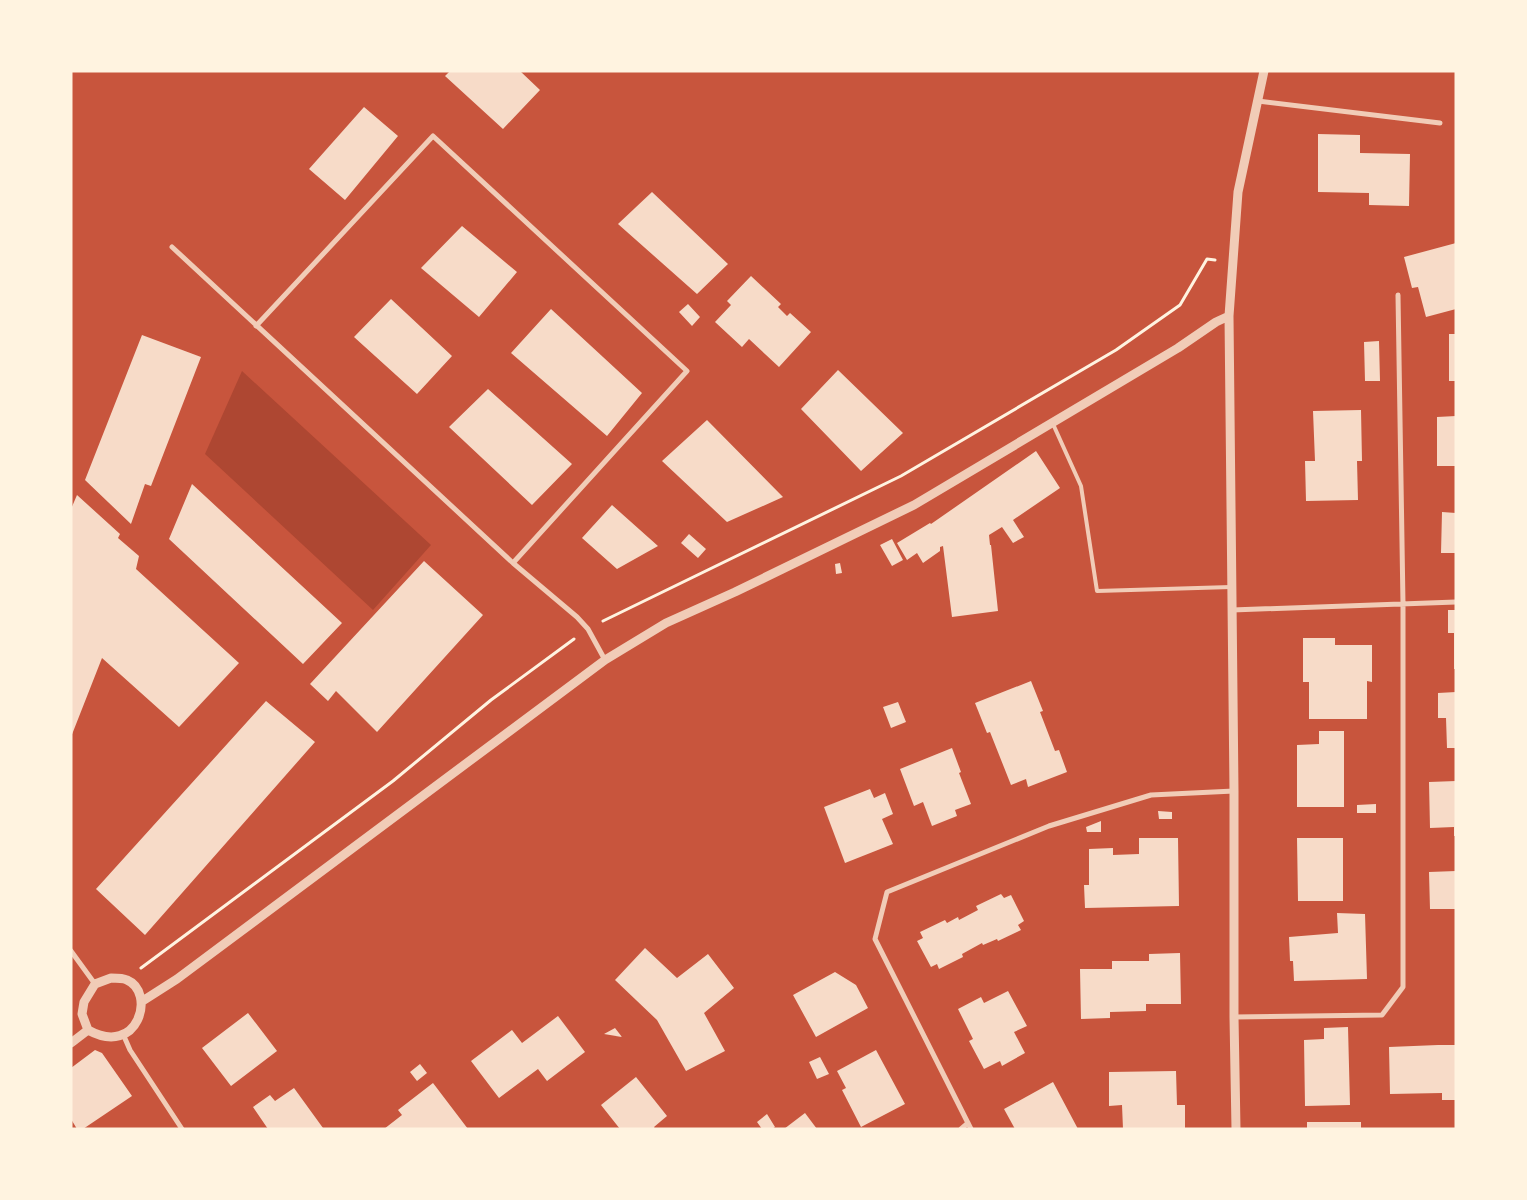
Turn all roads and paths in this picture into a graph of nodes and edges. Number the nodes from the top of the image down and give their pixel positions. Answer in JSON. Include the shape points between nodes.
{"nodes":[{"id":1,"x":1264,"y":71,"type":"edge"},
{"id":2,"x":1258,"y":101,"type":"junction"},
{"id":3,"x":1440,"y":122,"type":"dead end"},
{"id":4,"x":172,"y":247,"type":"dead end"},
{"id":5,"x":1398,"y":295,"type":"dead end"},
{"id":6,"x":1229,"y":316,"type":"junction"},
{"id":7,"x":256,"y":326,"type":"junction"},
{"id":8,"x":1052,"y":422,"type":"junction"},
{"id":9,"x":513,"y":562,"type":"junction"},
{"id":10,"x":1232,"y":587,"type":"junction"},
{"id":11,"x":1456,"y":602,"type":"edge"},
{"id":12,"x":1403,"y":604,"type":"junction"},
{"id":13,"x":1232,"y":610,"type":"junction"},
{"id":14,"x":605,"y":660,"type":"junction"},
{"id":15,"x":1234,"y":791,"type":"junction"},
{"id":16,"x":71,"y":951,"type":"edge"},
{"id":17,"x":95,"y":984,"type":"junction"},
{"id":18,"x":141,"y":1002,"type":"junction"},
{"id":19,"x":1234,"y":1017,"type":"junction"},
{"id":20,"x":88,"y":1030,"type":"junction"},
{"id":21,"x":123,"y":1034,"type":"junction"},
{"id":22,"x":71,"y":1042,"type":"edge"},
{"id":23,"x":969,"y":1126,"type":"edge"},
{"id":24,"x":182,"y":1129,"type":"edge"},
{"id":25,"x":961,"y":1129,"type":"edge"},
{"id":26,"x":1236,"y":1129,"type":"edge"}],
"edges":[{"from":1,"to":2,"type":"street"},
{"from":2,"to":3,"type":"street"},
{"from":2,"to":6,"type":"street","via":[[1238,192]]},
{"from":4,"to":7,"type":"street"},
{"from":5,"to":12,"type":"street"},
{"from":6,"to":8,"type":"street"},
{"from":6,"to":10,"type":"street"},
{"from":7,"to":9,"type":"street"},
{"from":7,"to":9,"type":"street","via":[[433,136],[687,371]]},
{"from":8,"to":10,"type":"lane","via":[[1081,486],[1097,591]]},
{"from":8,"to":14,"type":"street","via":[[914,504],[666,623]]},
{"from":9,"to":14,"type":"street","via":[[577,617],[588,629]]},
{"from":10,"to":13,"type":"street"},
{"from":11,"to":12,"type":"street"},
{"from":12,"to":13,"type":"street"},
{"from":12,"to":19,"type":"street","via":[[1403,987],[1382,1015]]},
{"from":13,"to":15,"type":"street"},
{"from":14,"to":18,"type":"street","via":[[177,979]]},
{"from":15,"to":19,"type":"street"},
{"from":15,"to":23,"type":"street","via":[[1151,795],[1049,826],[886,892],[874,939]]},
{"from":16,"to":17,"type":"street"},
{"from":17,"to":18,"type":"street","via":[[112,978],[128,980],[138,991]]},
{"from":17,"to":20,"type":"street","via":[[84,1002],[82,1014]]},
{"from":18,"to":21,"type":"street","via":[[135,1025]]},
{"from":19,"to":26,"type":"street"},
{"from":20,"to":21,"type":"street","via":[[108,1038]]},
{"from":20,"to":22,"type":"street"},
{"from":21,"to":24,"type":"street"},
{"from":23,"to":25,"type":"street"}]}
